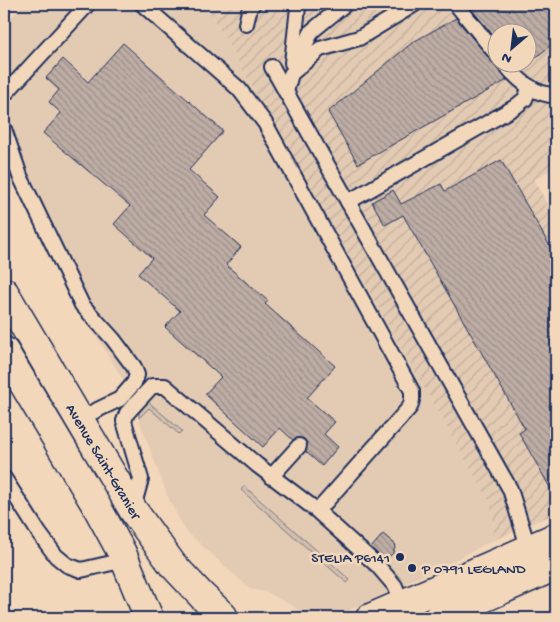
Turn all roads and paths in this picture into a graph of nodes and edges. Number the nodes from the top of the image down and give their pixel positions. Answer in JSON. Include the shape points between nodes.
{"nodes":[{"id":1,"x":88,"y":4,"type":"edge"},
{"id":2,"x":142,"y":4,"type":"edge"},
{"id":3,"x":253,"y":4,"type":"edge"},
{"id":4,"x":301,"y":4,"type":"edge"},
{"id":5,"x":345,"y":4,"type":"edge"},
{"id":6,"x":415,"y":4,"type":"edge"},
{"id":7,"x":456,"y":4,"type":"edge"},
{"id":8,"x":246,"y":24,"type":"dead end"},
{"id":9,"x":488,"y":44,"type":"edge"},
{"id":10,"x":272,"y":67,"type":"dead end"},
{"id":11,"x":511,"y":72,"type":"edge"},
{"id":12,"x":291,"y":74,"type":"junction"},
{"id":13,"x":530,"y":87,"type":"junction"},
{"id":14,"x":286,"y":92,"type":"junction"},
{"id":15,"x":4,"y":95,"type":"edge"},
{"id":16,"x":556,"y":95,"type":"edge"},
{"id":17,"x":4,"y":129,"type":"edge"},
{"id":18,"x":348,"y":202,"type":"junction"},
{"id":19,"x":4,"y":292,"type":"edge"},
{"id":20,"x":4,"y":351,"type":"edge"},
{"id":21,"x":77,"y":417,"type":"junction"},
{"id":22,"x":299,"y":446,"type":"dead end"},
{"id":23,"x":271,"y":477,"type":"junction"},
{"id":24,"x":4,"y":478,"type":"edge"},
{"id":25,"x":315,"y":509,"type":"junction"},
{"id":26,"x":133,"y":510,"type":"junction"},
{"id":27,"x":556,"y":537,"type":"edge"},
{"id":28,"x":530,"y":549,"type":"junction"},
{"id":29,"x":125,"y":560,"type":"junction"},
{"id":30,"x":556,"y":566,"type":"edge"},
{"id":31,"x":526,"y":580,"type":"junction"},
{"id":32,"x":402,"y":604,"type":"junction"},
{"id":33,"x":149,"y":618,"type":"edge"},
{"id":34,"x":227,"y":618,"type":"edge"},
{"id":35,"x":370,"y":618,"type":"edge"},
{"id":36,"x":438,"y":618,"type":"edge"}],
"edges":[{"from":1,"to":15,"type":"lane"},
{"from":2,"to":25,"type":"lane","via":[[239,89],[265,123],[412,391],[410,407],[322,506]]},
{"from":3,"to":8,"type":"lane"},
{"from":4,"to":12,"type":"lane","via":[[298,7]]},
{"from":5,"to":12,"type":"lane","via":[[312,31]]},
{"from":6,"to":12,"type":"lane","via":[[359,38],[320,49]]},
{"from":7,"to":9,"type":"lane"},
{"from":10,"to":14,"type":"lane"},
{"from":11,"to":13,"type":"lane"},
{"from":12,"to":14,"type":"lane"},
{"from":13,"to":16,"type":"lane"},
{"from":13,"to":18,"type":"lane","via":[[525,99],[515,107]]},
{"from":14,"to":18,"type":"lane"},
{"from":17,"to":21,"type":"lane","via":[[20,176],[82,305],[113,339],[137,376],[120,399]]},
{"from":18,"to":28,"type":"lane","via":[[510,489]]},
{"from":19,"to":21,"type":"street","name":"Avenue Saint-Granier"},
{"from":20,"to":29,"type":"street","name":"Avenue Saint-Granier"},
{"from":21,"to":26,"type":"street","name":"Avenue Saint-Granier"},
{"from":22,"to":23,"type":"lane"},
{"from":23,"to":25,"type":"lane"},
{"from":23,"to":26,"type":"lane","via":[[165,386],[152,386],[124,421],[141,479]]},
{"from":24,"to":29,"type":"lane","via":[[39,533],[67,565],[81,570]]},
{"from":25,"to":32,"type":"lane","via":[[377,566],[395,586]]},
{"from":26,"to":34,"type":"street","name":"Avenue Saint-Granier","via":[[172,564]]},
{"from":27,"to":28,"type":"street"},
{"from":28,"to":31,"type":"lane","via":[[532,563]]},
{"from":28,"to":32,"type":"street"},
{"from":29,"to":33,"type":"street","name":"Avenue Saint-Granier"},
{"from":30,"to":31,"type":"street"},
{"from":31,"to":36,"type":"street"},
{"from":32,"to":35,"type":"street"}]}
